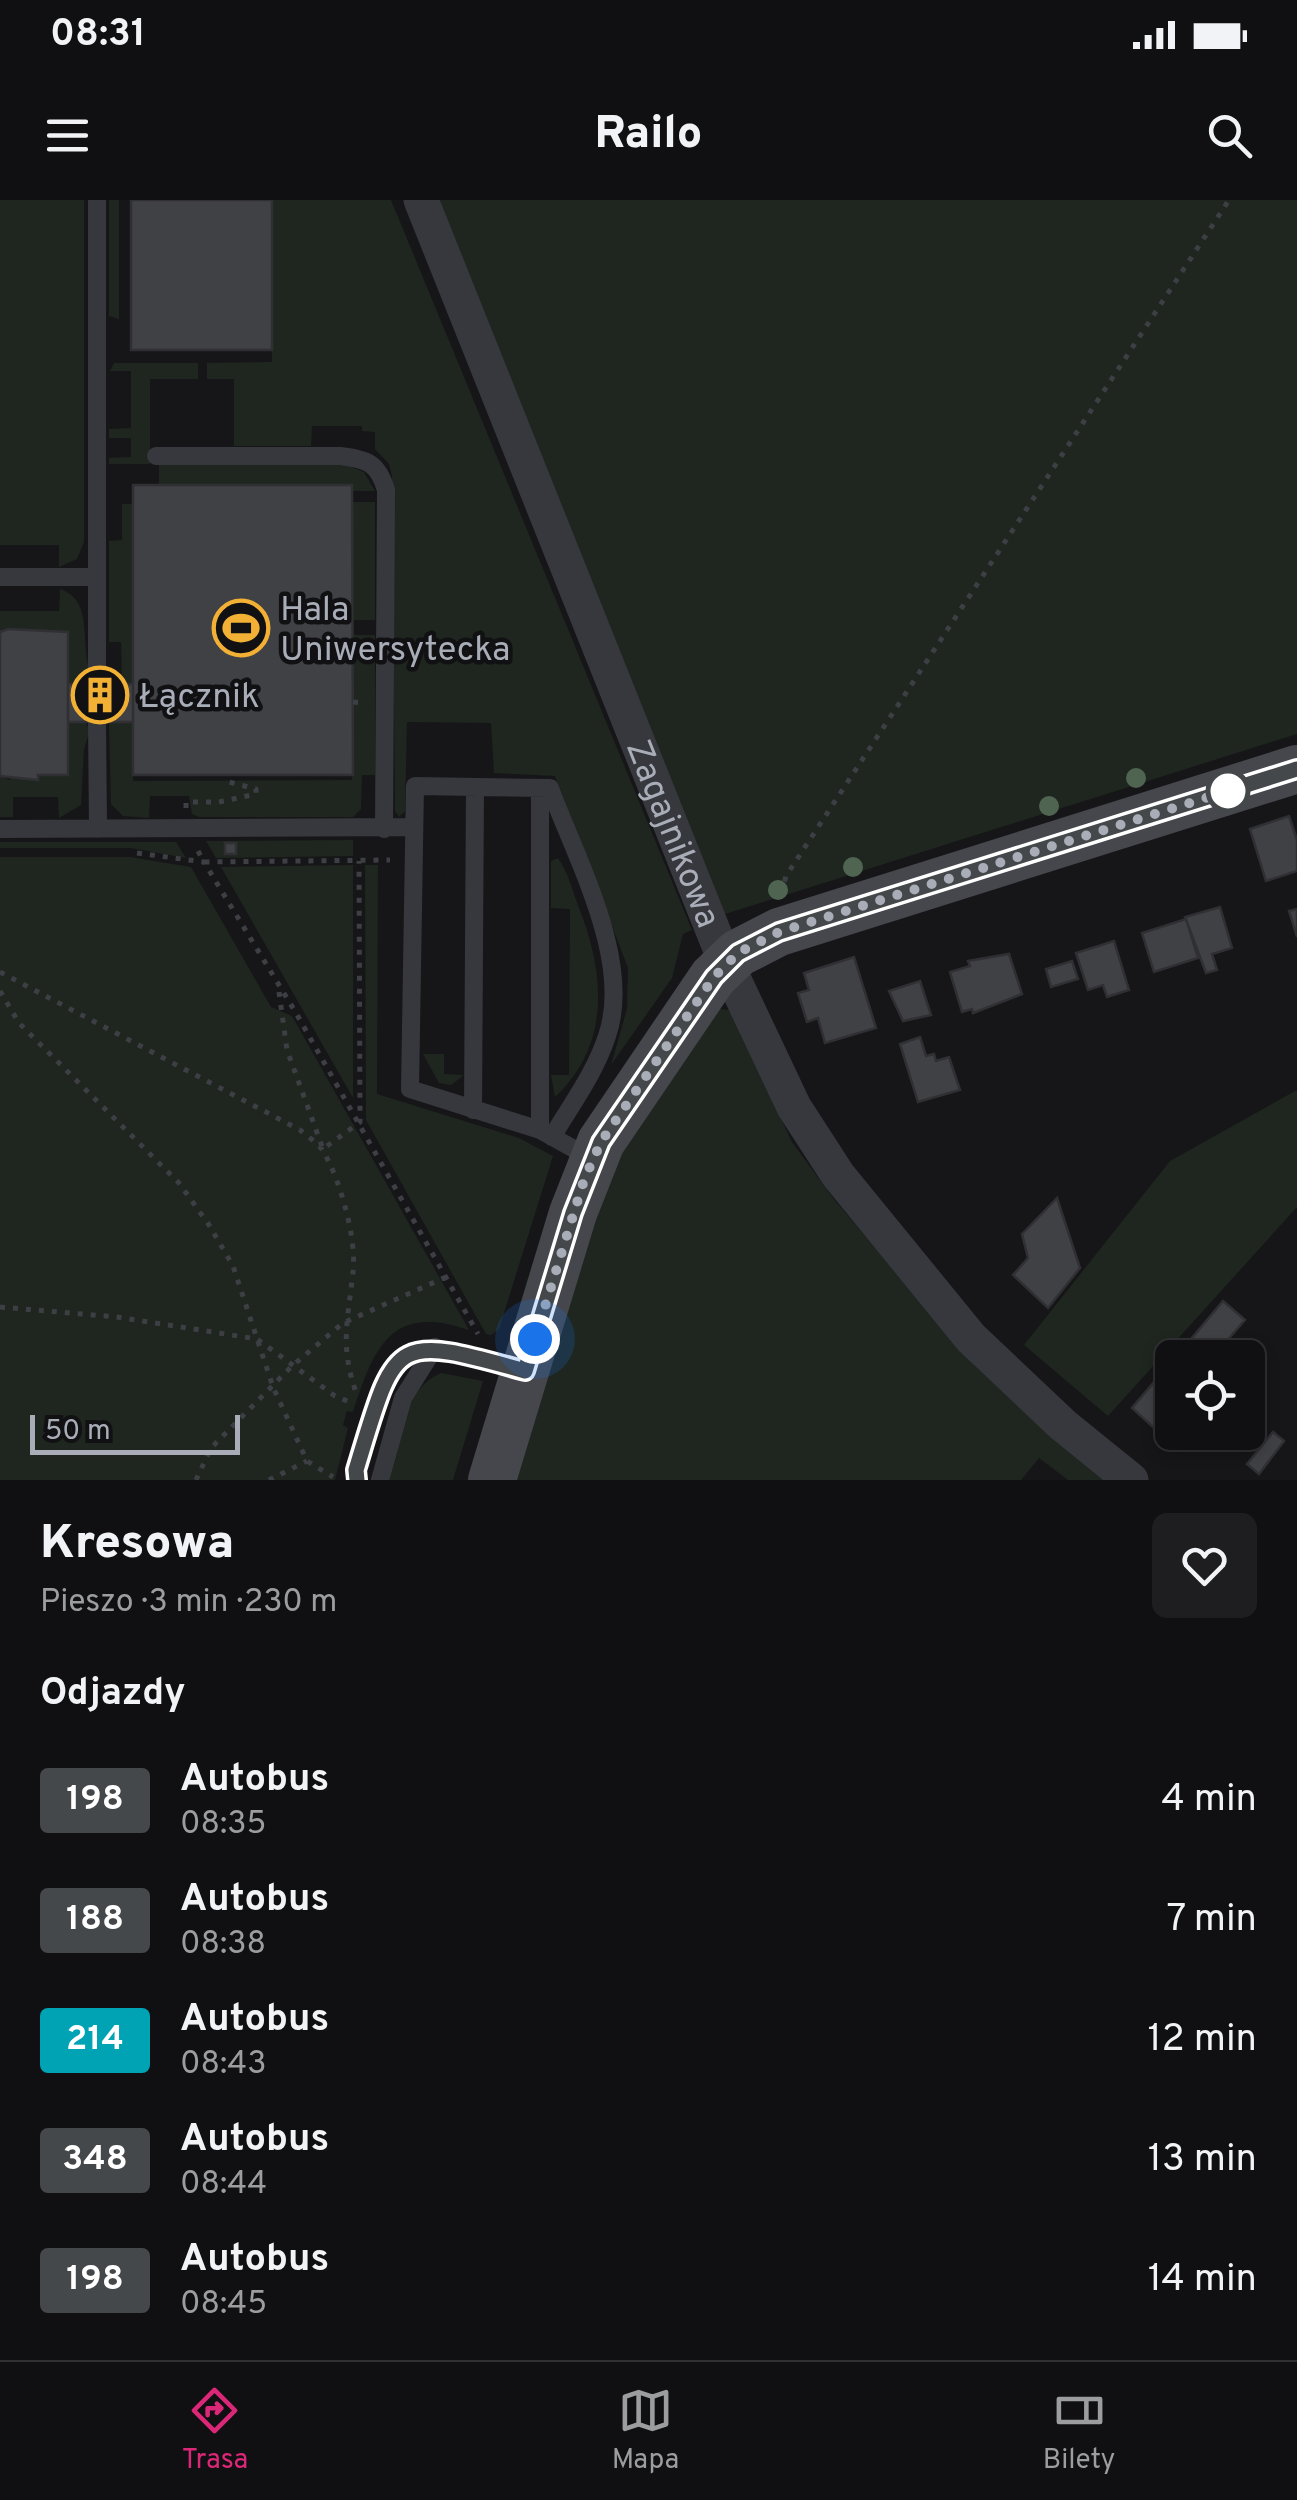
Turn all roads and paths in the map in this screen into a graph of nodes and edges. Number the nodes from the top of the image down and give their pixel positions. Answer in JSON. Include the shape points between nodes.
{"nodes":[{"id":1,"x":97,"y":200,"type":"edge"},
{"id":2,"x":421,"y":200,"type":"edge"},
{"id":3,"x":1229,"y":200,"type":"edge"},
{"id":4,"x":156,"y":456,"type":"dead end"},
{"id":5,"x":0,"y":577,"type":"edge"},
{"id":6,"x":97,"y":577,"type":"junction"},
{"id":7,"x":97,"y":684,"type":"dead end"},
{"id":8,"x":133,"y":705,"type":"dead end"},
{"id":9,"x":107,"y":706,"type":"dead end"},
{"id":10,"x":97,"y":722,"type":"dead end"},
{"id":11,"x":1297,"y":770,"type":"edge"},
{"id":12,"x":224,"y":780,"type":"dead end"},
{"id":13,"x":475,"y":787,"type":"junction"},
{"id":14,"x":540,"y":788,"type":"junction"},
{"id":15,"x":414,"y":827,"type":"junction"},
{"id":16,"x":384,"y":828,"type":"junction"},
{"id":17,"x":0,"y":829,"type":"edge"},
{"id":18,"x":98,"y":829,"type":"junction"},
{"id":19,"x":188,"y":829,"type":"junction"},
{"id":20,"x":130,"y":852,"type":"dead end"},
{"id":21,"x":200,"y":854,"type":"dead end"},
{"id":22,"x":359,"y":860,"type":"junction"},
{"id":23,"x":414,"y":860,"type":"junction"},
{"id":24,"x":204,"y":862,"type":"junction"},
{"id":25,"x":779,"y":904,"type":"dead end"},
{"id":26,"x":726,"y":964,"type":"junction"},
{"id":27,"x":0,"y":972,"type":"edge"},
{"id":28,"x":279,"y":990,"type":"junction"},
{"id":29,"x":0,"y":991,"type":"edge"},
{"id":30,"x":473,"y":1110,"type":"junction"},
{"id":31,"x":360,"y":1122,"type":"junction"},
{"id":32,"x":561,"y":1142,"type":"junction"},
{"id":33,"x":322,"y":1150,"type":"junction"},
{"id":34,"x":446,"y":1277,"type":"junction"},
{"id":35,"x":0,"y":1308,"type":"edge"},
{"id":36,"x":343,"y":1323,"type":"junction"},
{"id":37,"x":480,"y":1338,"type":"dead end"},
{"id":38,"x":258,"y":1339,"type":"junction"},
{"id":39,"x":435,"y":1347,"type":"junction"},
{"id":40,"x":292,"y":1366,"type":"junction"},
{"id":41,"x":525,"y":1371,"type":"junction"},
{"id":42,"x":272,"y":1386,"type":"junction"},
{"id":43,"x":307,"y":1461,"type":"junction"},
{"id":44,"x":196,"y":1480,"type":"edge"},
{"id":45,"x":269,"y":1480,"type":"edge"},
{"id":46,"x":338,"y":1480,"type":"edge"},
{"id":47,"x":357,"y":1480,"type":"edge"},
{"id":48,"x":380,"y":1480,"type":"edge"},
{"id":49,"x":492,"y":1480,"type":"edge"},
{"id":50,"x":1131,"y":1480,"type":"edge"}],
"edges":[{"from":1,"to":6,"type":"lane"},
{"from":2,"to":26,"type":"street","name":"Zagajnikowa"},
{"from":3,"to":25,"type":"path","via":[[786,876]]},
{"from":4,"to":16,"type":"lane","via":[[340,456],[365,459],[380,470],[386,490]]},
{"from":5,"to":6,"type":"lane"},
{"from":6,"to":7,"type":"lane"},
{"from":8,"to":9,"type":"path"},
{"from":10,"to":18,"type":"lane"},
{"from":11,"to":26,"type":"street","via":[[779,932]]},
{"from":12,"to":19,"type":"path","via":[[256,788],[256,794],[186,802]]},
{"from":13,"to":14,"type":"lane"},
{"from":13,"to":15,"type":"lane","via":[[414,786]]},
{"from":13,"to":30,"type":"lane"},
{"from":14,"to":32,"type":"lane"},
{"from":14,"to":32,"type":"lane","via":[[550,788],[608,946],[616,986],[608,1036]]},
{"from":15,"to":16,"type":"lane"},
{"from":15,"to":23,"type":"lane"},
{"from":16,"to":19,"type":"lane"},
{"from":17,"to":18,"type":"lane"},
{"from":18,"to":19,"type":"lane"},
{"from":20,"to":24,"type":"path"},
{"from":21,"to":24,"type":"path"},
{"from":22,"to":23,"type":"path"},
{"from":22,"to":24,"type":"path"},
{"from":22,"to":31,"type":"path"},
{"from":23,"to":30,"type":"lane","via":[[410,1090]]},
{"from":24,"to":28,"type":"path"},
{"from":26,"to":32,"type":"street","via":[[668,1042]]},
{"from":26,"to":50,"type":"street","name":"Zagajnikowa","via":[[794,1107],[838,1176],[971,1338]]},
{"from":27,"to":33,"type":"path","via":[[300,1130]]},
{"from":28,"to":31,"type":"path"},
{"from":28,"to":33,"type":"path","via":[[287,1050]]},
{"from":29,"to":38,"type":"path","via":[[19,1023],[179,1183],[233,1266]]},
{"from":30,"to":32,"type":"lane"},
{"from":31,"to":33,"type":"path"},
{"from":31,"to":34,"type":"path"},
{"from":32,"to":41,"type":"street"},
{"from":33,"to":36,"type":"path","via":[[351,1226],[354,1269]]},
{"from":34,"to":36,"type":"path"},
{"from":34,"to":37,"type":"path"},
{"from":35,"to":38,"type":"path"},
{"from":36,"to":40,"type":"path"},
{"from":36,"to":40,"type":"path","via":[[348,1370],[361,1406]]},
{"from":38,"to":40,"type":"path"},
{"from":38,"to":42,"type":"path"},
{"from":39,"to":41,"type":"lane"},
{"from":39,"to":47,"type":"lane","via":[[408,1353],[390,1372]]},
{"from":39,"to":48,"type":"lane","via":[[403,1398]]},
{"from":40,"to":42,"type":"path"},
{"from":41,"to":49,"type":"street"},
{"from":42,"to":43,"type":"path"},
{"from":42,"to":44,"type":"path","via":[[212,1448]]},
{"from":43,"to":45,"type":"path"},
{"from":43,"to":46,"type":"path"}]}
